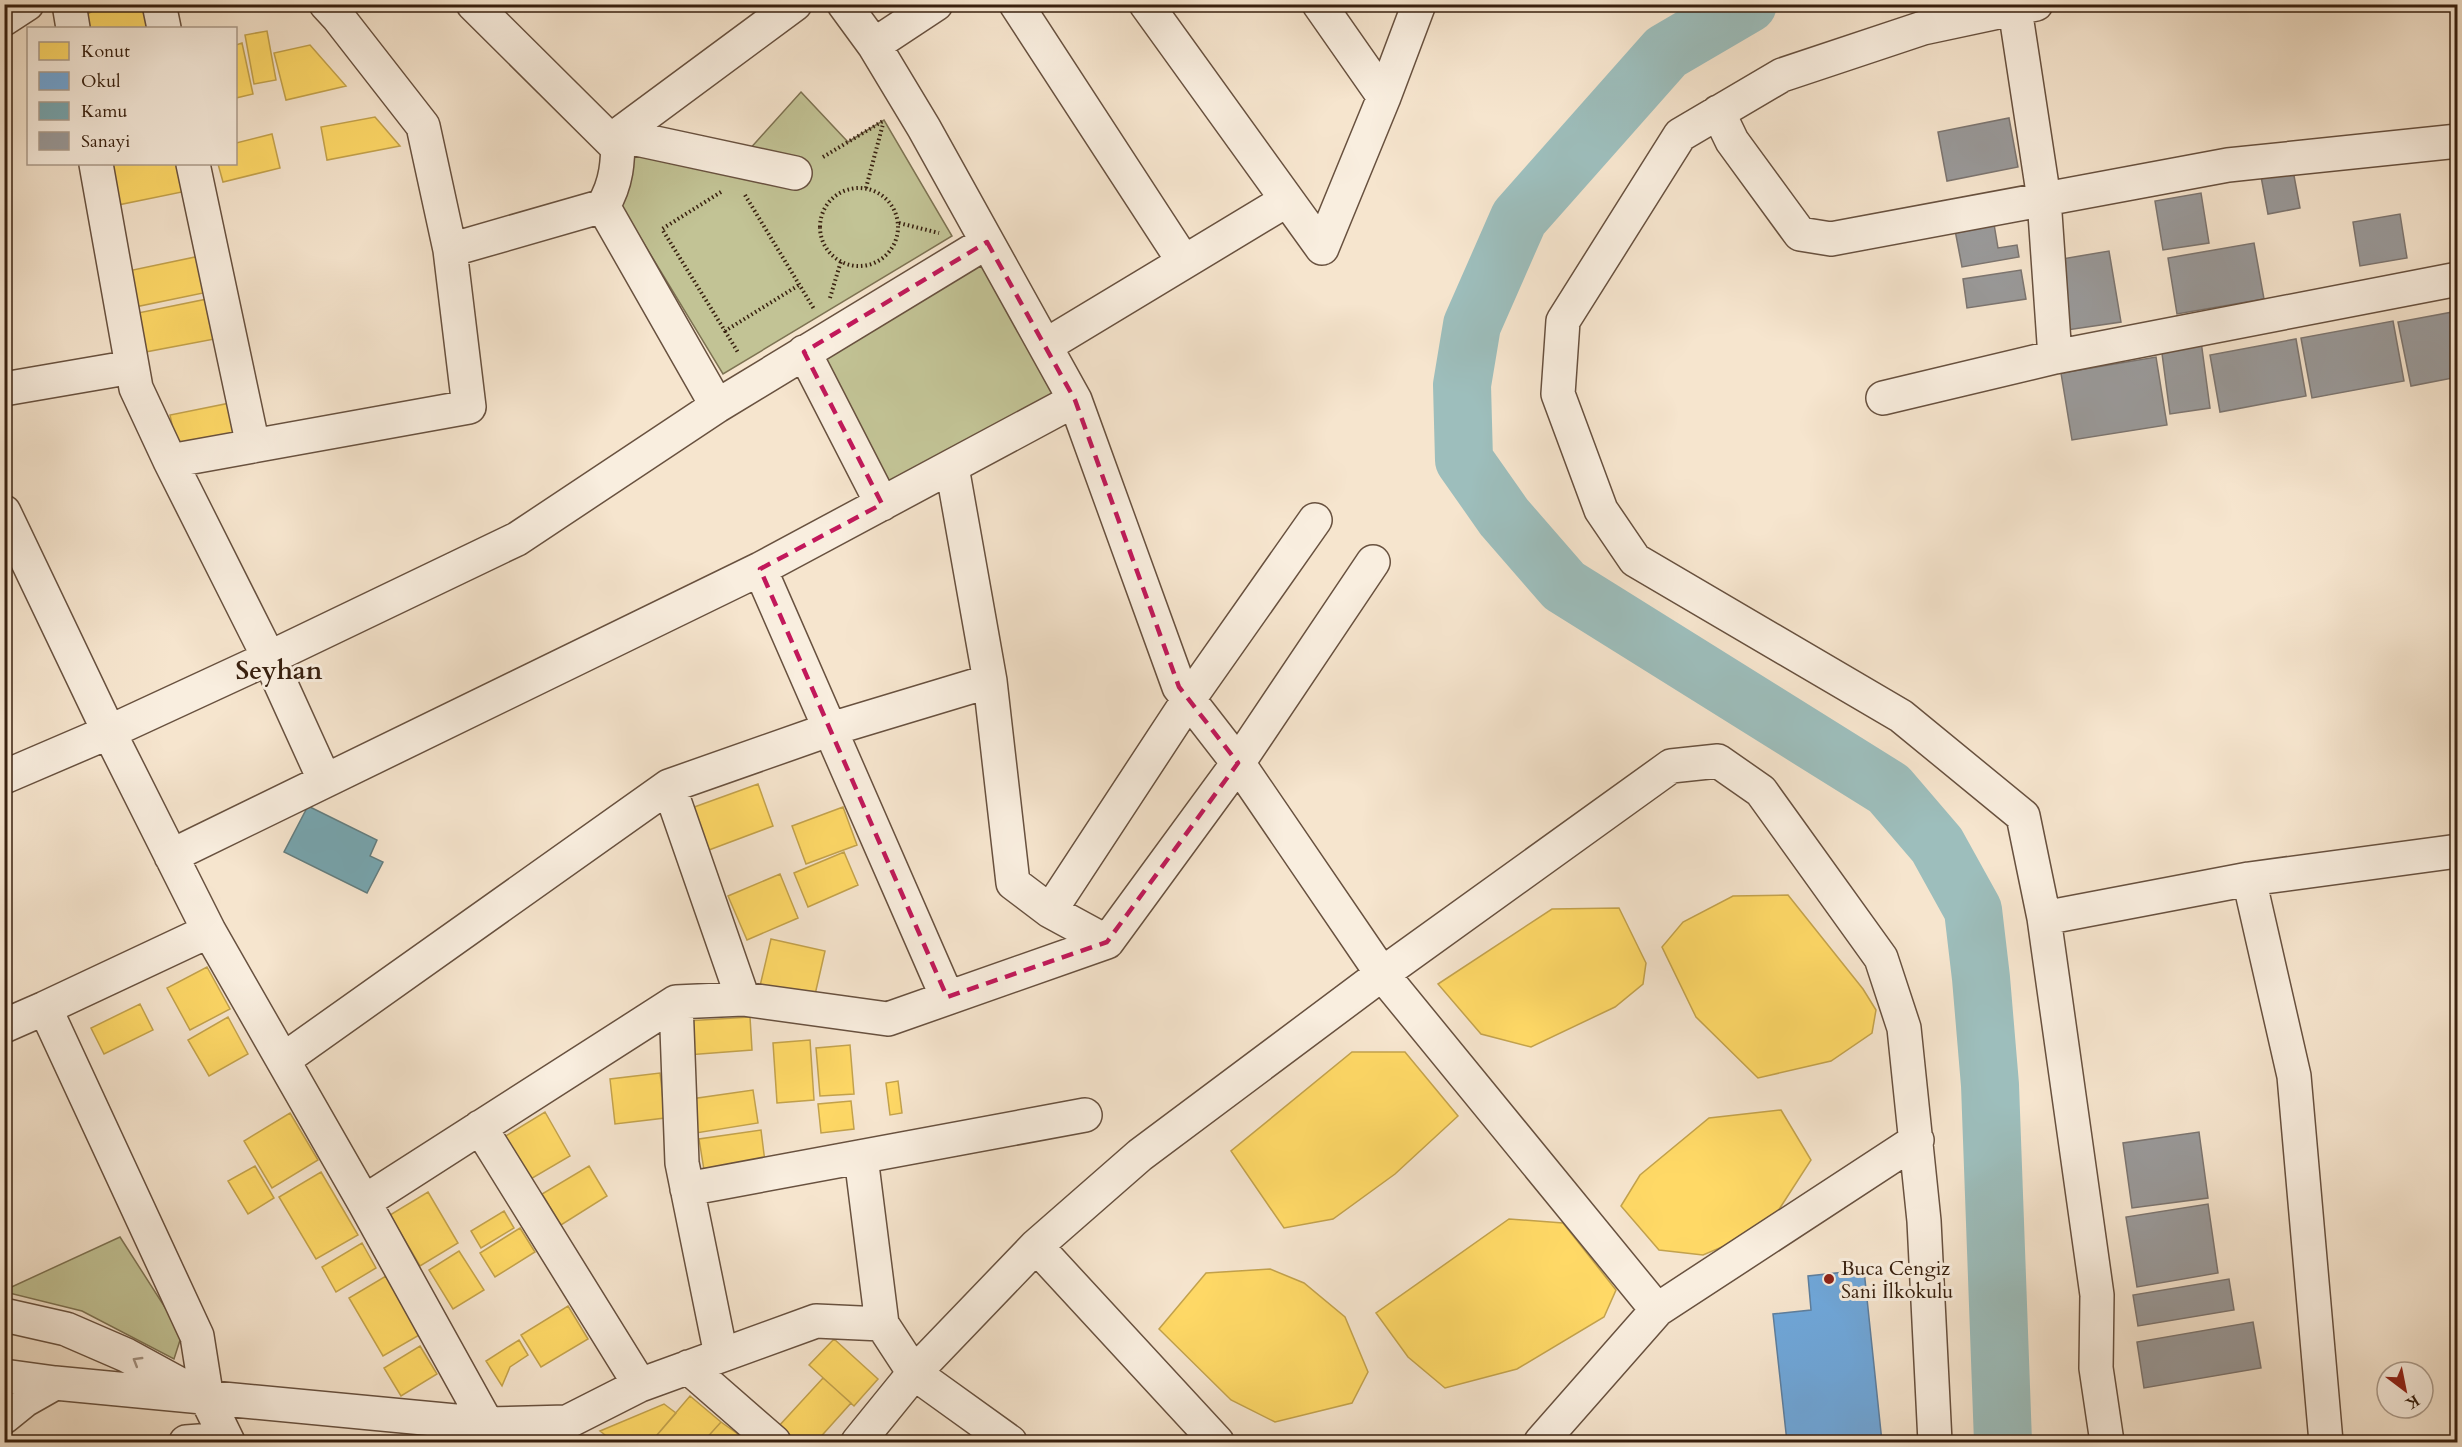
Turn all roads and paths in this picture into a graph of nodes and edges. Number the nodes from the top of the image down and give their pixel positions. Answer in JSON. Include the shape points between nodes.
{"nodes":[{"id":1,"x":27,"y":4,"type":"edge"},
{"id":2,"x":69,"y":4,"type":"edge"},
{"id":3,"x":159,"y":4,"type":"edge"},
{"id":4,"x":326,"y":4,"type":"edge"},
{"id":5,"x":795,"y":4,"type":"edge"},
{"id":6,"x":844,"y":4,"type":"edge"},
{"id":7,"x":936,"y":4,"type":"edge"},
{"id":8,"x":1016,"y":4,"type":"edge"},
{"id":9,"x":1146,"y":4,"type":"edge"},
{"id":10,"x":1319,"y":4,"type":"edge"},
{"id":11,"x":1419,"y":4,"type":"edge"},
{"id":12,"x":2026,"y":7,"type":"edge"},
{"id":13,"x":487,"y":9,"type":"edge"},
{"id":14,"x":4,"y":19,"type":"edge"},
{"id":15,"x":73,"y":27,"type":"edge"},
{"id":16,"x":164,"y":27,"type":"edge"},
{"id":17,"x":874,"y":45,"type":"junction"},
{"id":18,"x":1384,"y":97,"type":"junction"},
{"id":19,"x":1718,"y":112,"type":"junction"},
{"id":20,"x":884,"y":120,"type":"junction"},
{"id":21,"x":890,"y":130,"type":"dead end"},
{"id":22,"x":618,"y":141,"type":"junction"},
{"id":23,"x":2457,"y":141,"type":"edge"},
{"id":24,"x":96,"y":165,"type":"edge"},
{"id":25,"x":193,"y":165,"type":"edge"},
{"id":26,"x":795,"y":173,"type":"joint"},
{"id":27,"x":727,"y":188,"type":"dead end"},
{"id":28,"x":866,"y":188,"type":"junction"},
{"id":29,"x":742,"y":191,"type":"dead end"},
{"id":30,"x":2044,"y":199,"type":"junction"},
{"id":31,"x":1287,"y":200,"type":"junction"},
{"id":32,"x":603,"y":206,"type":"junction"},
{"id":33,"x":987,"y":242,"type":"junction"},
{"id":34,"x":450,"y":250,"type":"junction"},
{"id":35,"x":841,"y":261,"type":"junction"},
{"id":36,"x":1184,"y":262,"type":"junction"},
{"id":37,"x":2457,"y":279,"type":"edge"},
{"id":38,"x":799,"y":285,"type":"junction"},
{"id":39,"x":828,"y":303,"type":"dead end"},
{"id":40,"x":819,"y":311,"type":"dead end"},
{"id":41,"x":1045,"y":346,"type":"junction"},
{"id":42,"x":804,"y":352,"type":"junction"},
{"id":43,"x":2055,"y":357,"type":"junction"},
{"id":44,"x":132,"y":367,"type":"junction"},
{"id":45,"x":4,"y":389,"type":"edge"},
{"id":46,"x":1883,"y":398,"type":"dead end"},
{"id":47,"x":1075,"y":400,"type":"junction"},
{"id":48,"x":717,"y":406,"type":"junction"},
{"id":49,"x":253,"y":446,"type":"junction"},
{"id":50,"x":170,"y":461,"type":"junction"},
{"id":51,"x":952,"y":467,"type":"junction"},
{"id":52,"x":882,"y":504,"type":"junction"},
{"id":53,"x":4,"y":512,"type":"edge"},
{"id":54,"x":1314,"y":520,"type":"dead end"},
{"id":55,"x":1373,"y":562,"type":"dead end"},
{"id":56,"x":760,"y":569,"type":"junction"},
{"id":57,"x":269,"y":658,"type":"junction"},
{"id":58,"x":990,"y":681,"type":"junction"},
{"id":59,"x":1189,"y":699,"type":"junction"},
{"id":60,"x":831,"y":729,"type":"junction"},
{"id":61,"x":110,"y":732,"type":"junction"},
{"id":62,"x":1238,"y":764,"type":"junction"},
{"id":63,"x":4,"y":777,"type":"edge"},
{"id":64,"x":324,"y":779,"type":"junction"},
{"id":65,"x":669,"y":786,"type":"junction"},
{"id":66,"x":2457,"y":851,"type":"edge"},
{"id":67,"x":171,"y":856,"type":"junction"},
{"id":68,"x":2249,"y":879,"type":"junction"},
{"id":69,"x":1050,"y":911,"type":"junction"},
{"id":70,"x":2044,"y":918,"type":"junction"},
{"id":71,"x":209,"y":931,"type":"junction"},
{"id":72,"x":1107,"y":942,"type":"junction"},
{"id":73,"x":1382,"y":974,"type":"junction"},
{"id":74,"x":947,"y":997,"type":"junction"},
{"id":75,"x":743,"y":999,"type":"junction"},
{"id":76,"x":676,"y":1002,"type":"junction"},
{"id":77,"x":45,"y":1008,"type":"junction"},
{"id":78,"x":4,"y":1026,"type":"edge"},
{"id":79,"x":283,"y":1060,"type":"junction"},
{"id":80,"x":1085,"y":1115,"type":"dead end"},
{"id":81,"x":480,"y":1127,"type":"junction"},
{"id":82,"x":1917,"y":1140,"type":"junction"},
{"id":83,"x":861,"y":1157,"type":"junction"},
{"id":84,"x":687,"y":1189,"type":"junction"},
{"id":85,"x":364,"y":1202,"type":"junction"},
{"id":86,"x":1036,"y":1246,"type":"junction"},
{"id":87,"x":1657,"y":1310,"type":"junction"},
{"id":88,"x":4,"y":1315,"type":"edge"},
{"id":89,"x":882,"y":1324,"type":"junction"},
{"id":90,"x":721,"y":1355,"type":"junction"},
{"id":91,"x":688,"y":1367,"type":"junction"},
{"id":92,"x":914,"y":1373,"type":"junction"},
{"id":93,"x":4,"y":1376,"type":"edge"},
{"id":94,"x":55,"y":1383,"type":"junction"},
{"id":95,"x":640,"y":1385,"type":"junction"},
{"id":96,"x":207,"y":1399,"type":"junction"},
{"id":97,"x":4,"y":1417,"type":"edge"},
{"id":98,"x":487,"y":1424,"type":"junction"},
{"id":99,"x":227,"y":1441,"type":"edge"},
{"id":100,"x":186,"y":1443,"type":"edge"},
{"id":101,"x":774,"y":1443,"type":"edge"},
{"id":102,"x":858,"y":1443,"type":"edge"},
{"id":103,"x":1010,"y":1443,"type":"edge"},
{"id":104,"x":1217,"y":1443,"type":"edge"},
{"id":105,"x":1541,"y":1443,"type":"edge"},
{"id":106,"x":1935,"y":1443,"type":"edge"},
{"id":107,"x":2107,"y":1443,"type":"edge"},
{"id":108,"x":2326,"y":1443,"type":"edge"}],
"edges":[{"from":1,"to":14,"type":"street"},
{"from":2,"to":15,"type":"street"},
{"from":3,"to":16,"type":"street"},
{"from":4,"to":34,"type":"street","via":[[423,126]]},
{"from":5,"to":22,"type":"street"},
{"from":6,"to":17,"type":"street"},
{"from":7,"to":17,"type":"street"},
{"from":8,"to":36,"type":"street"},
{"from":9,"to":31,"type":"street"},
{"from":10,"to":18,"type":"street"},
{"from":11,"to":18,"type":"street"},
{"from":12,"to":19,"type":"street","via":[[1923,28],[1782,75]]},
{"from":12,"to":30,"type":"street"},
{"from":13,"to":22,"type":"street"},
{"from":17,"to":33,"type":"street"},
{"from":18,"to":31,"type":"street","via":[[1322,248]]},
{"from":19,"to":30,"type":"street","via":[[1732,141],[1800,234],[1832,239]]},
{"from":19,"to":70,"type":"street","via":[[1680,135],[1563,321],[1558,394],[1601,510],[1635,560],[1901,716],[2023,816]]},
{"from":20,"to":21,"type":"path"},
{"from":20,"to":26,"type":"path"},
{"from":20,"to":28,"type":"path"},
{"from":22,"to":26,"type":"street"},
{"from":22,"to":32,"type":"street","via":[[612,191]]},
{"from":23,"to":30,"type":"street","via":[[2228,165]]},
{"from":24,"to":44,"type":"street"},
{"from":25,"to":49,"type":"street"},
{"from":27,"to":38,"type":"path","via":[[662,229],[725,331]]},
{"from":28,"to":35,"type":"path","via":[[841,193],[824,211],[821,237],[827,249]]},
{"from":28,"to":35,"type":"path","via":[[878,192],[896,211],[898,237],[889,253],[873,264],[847,265]]},
{"from":29,"to":38,"type":"path"},
{"from":30,"to":43,"type":"street"},
{"from":31,"to":36,"type":"street"},
{"from":32,"to":34,"type":"street"},
{"from":32,"to":48,"type":"street"},
{"from":33,"to":41,"type":"street"},
{"from":33,"to":42,"type":"street"},
{"from":34,"to":49,"type":"street","via":[[469,407]]},
{"from":35,"to":39,"type":"path"},
{"from":36,"to":41,"type":"street"},
{"from":37,"to":43,"type":"street"},
{"from":38,"to":40,"type":"path"},
{"from":41,"to":47,"type":"street"},
{"from":42,"to":48,"type":"street"},
{"from":42,"to":52,"type":"street"},
{"from":43,"to":46,"type":"street"},
{"from":44,"to":45,"type":"street"},
{"from":44,"to":50,"type":"street","via":[[136,388]]},
{"from":47,"to":51,"type":"street"},
{"from":47,"to":59,"type":"street","via":[[1179,687]]},
{"from":48,"to":57,"type":"street","via":[[517,539]]},
{"from":49,"to":50,"type":"street"},
{"from":50,"to":57,"type":"street"},
{"from":51,"to":52,"type":"street"},
{"from":51,"to":58,"type":"street"},
{"from":52,"to":56,"type":"street"},
{"from":53,"to":61,"type":"street"},
{"from":54,"to":59,"type":"street"},
{"from":55,"to":62,"type":"street"},
{"from":56,"to":60,"type":"street"},
{"from":56,"to":64,"type":"street"},
{"from":57,"to":61,"type":"street"},
{"from":57,"to":64,"type":"street"},
{"from":58,"to":60,"type":"street"},
{"from":58,"to":69,"type":"street","via":[[1013,883]]},
{"from":59,"to":62,"type":"street"},
{"from":59,"to":69,"type":"street"},
{"from":60,"to":65,"type":"street"},
{"from":60,"to":74,"type":"street"},
{"from":61,"to":63,"type":"street"},
{"from":61,"to":67,"type":"street"},
{"from":62,"to":72,"type":"street"},
{"from":62,"to":73,"type":"street"},
{"from":64,"to":67,"type":"street"},
{"from":65,"to":75,"type":"street"},
{"from":65,"to":79,"type":"street"},
{"from":66,"to":68,"type":"street"},
{"from":67,"to":71,"type":"street"},
{"from":68,"to":70,"type":"street"},
{"from":68,"to":108,"type":"street","via":[[2294,1076]]},
{"from":69,"to":72,"type":"street"},
{"from":70,"to":107,"type":"street","via":[[2097,1295],[2096,1368]]},
{"from":71,"to":77,"type":"street"},
{"from":71,"to":79,"type":"street"},
{"from":72,"to":74,"type":"street"},
{"from":73,"to":82,"type":"street","via":[[1671,766],[1718,761],[1761,791],[1881,958],[1904,1028]]},
{"from":73,"to":86,"type":"street","via":[[1140,1155]]},
{"from":73,"to":87,"type":"street"},
{"from":74,"to":75,"type":"street","via":[[888,1019]]},
{"from":75,"to":76,"type":"street"},
{"from":76,"to":81,"type":"street"},
{"from":76,"to":84,"type":"street","via":[[682,1163]]},
{"from":77,"to":78,"type":"street"},
{"from":77,"to":96,"type":"street","via":[[197,1336]]},
{"from":79,"to":85,"type":"street"},
{"from":80,"to":83,"type":"street"},
{"from":81,"to":85,"type":"street"},
{"from":81,"to":95,"type":"street"},
{"from":82,"to":87,"type":"street"},
{"from":82,"to":106,"type":"street"},
{"from":83,"to":84,"type":"street"},
{"from":83,"to":89,"type":"street"},
{"from":84,"to":90,"type":"street"},
{"from":85,"to":98,"type":"street"},
{"from":86,"to":92,"type":"street"},
{"from":86,"to":104,"type":"street"},
{"from":87,"to":105,"type":"street"},
{"from":96,"to":88,"type":"street","one_way":true,"via":[[126,1355],[66,1329]]},
{"from":89,"to":90,"type":"street","via":[[816,1321]]},
{"from":89,"to":92,"type":"street"},
{"from":90,"to":91,"type":"street"},
{"from":91,"to":95,"type":"street"},
{"from":91,"to":101,"type":"street"},
{"from":92,"to":102,"type":"street"},
{"from":92,"to":103,"type":"street"},
{"from":93,"to":94,"type":"street"},
{"from":94,"to":96,"type":"street"},
{"from":94,"to":97,"type":"street"},
{"from":95,"to":98,"type":"street","via":[[567,1422]]},
{"from":96,"to":98,"type":"street"},
{"from":96,"to":99,"type":"street"},
{"from":99,"to":100,"type":"street"}]}
